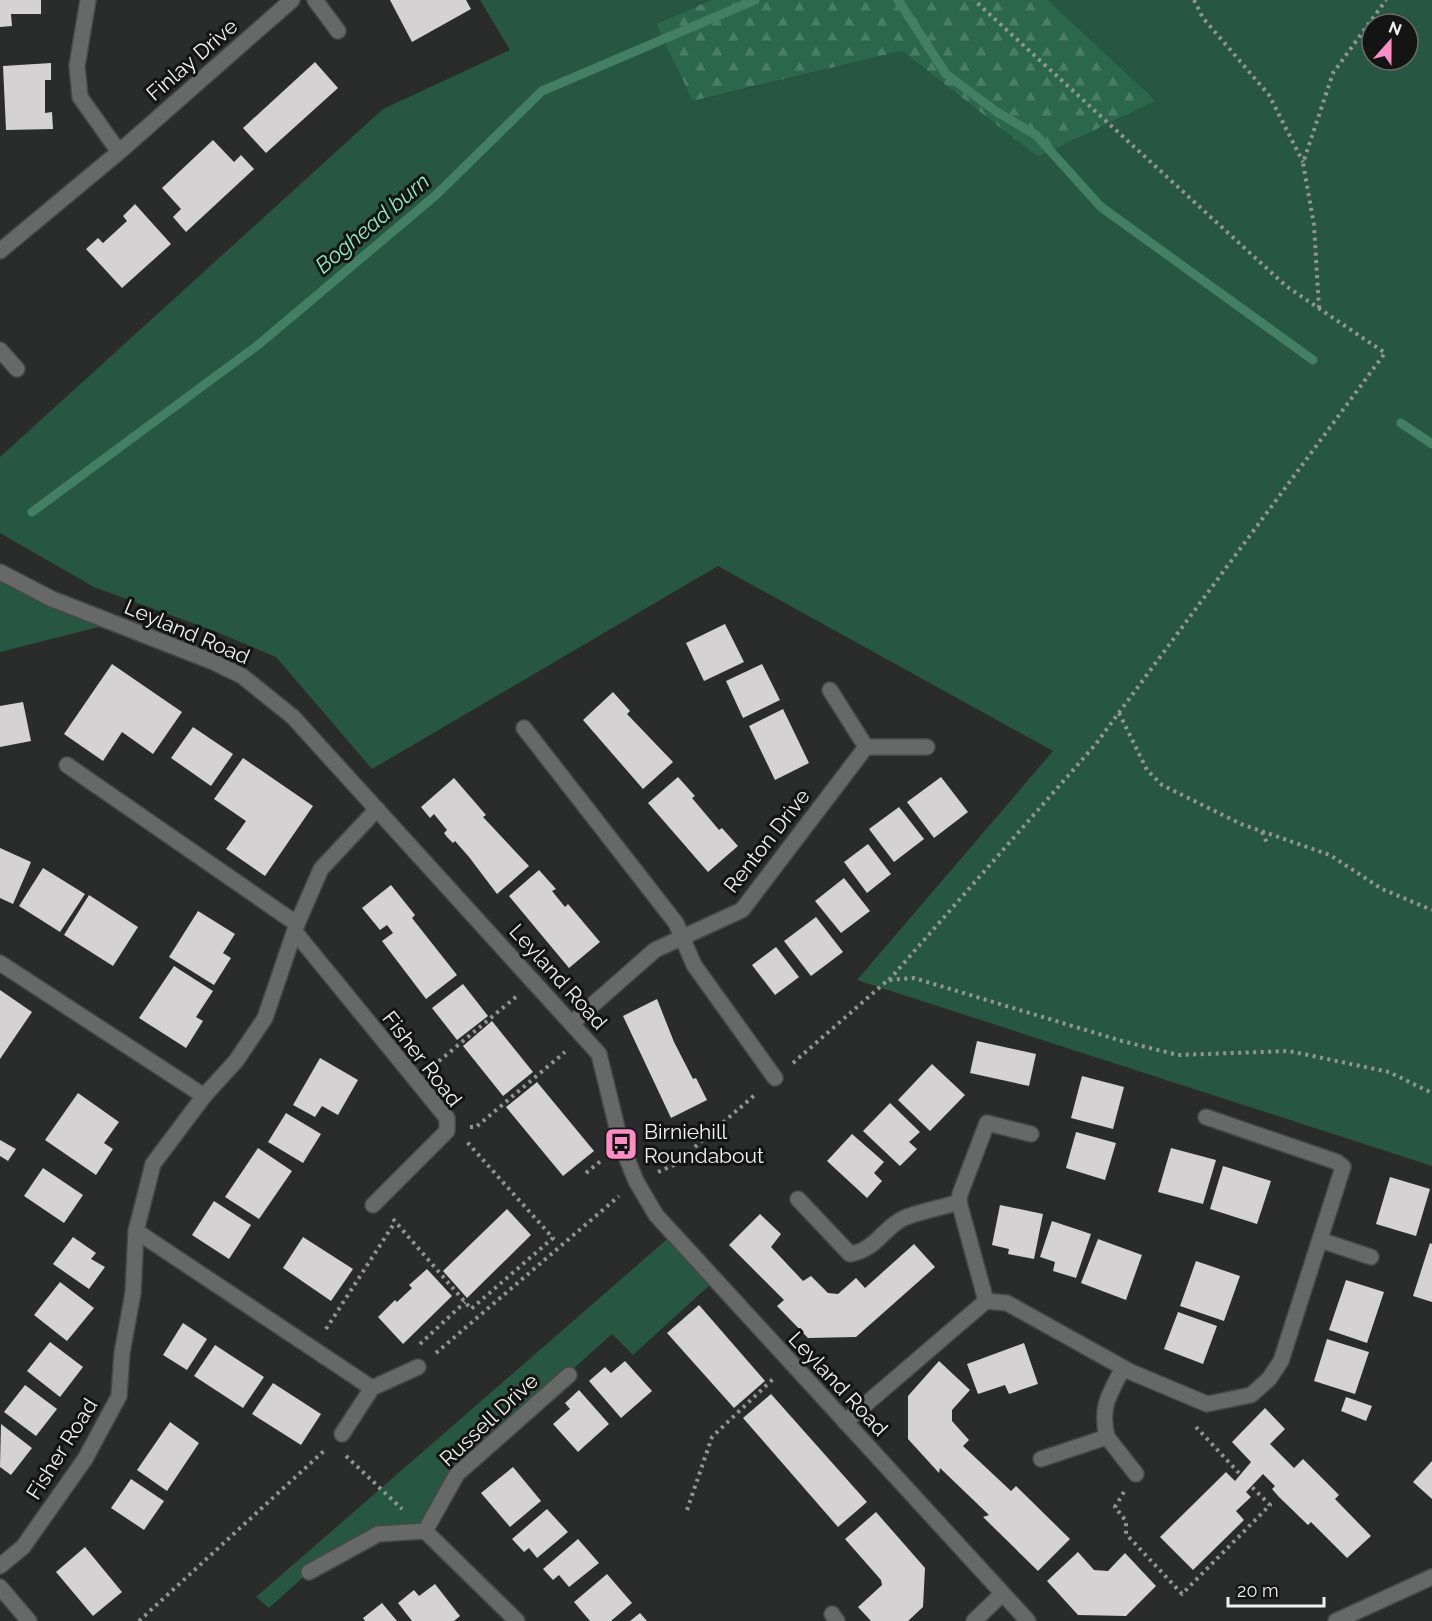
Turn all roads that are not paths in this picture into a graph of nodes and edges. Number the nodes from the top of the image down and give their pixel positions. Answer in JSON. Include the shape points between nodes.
{"nodes":[{"id":1,"x":88,"y":0,"type":"edge"},
{"id":2,"x":292,"y":0,"type":"edge"},
{"id":3,"x":315,"y":0,"type":"edge"},
{"id":4,"x":338,"y":31,"type":"dead end"},
{"id":5,"x":119,"y":152,"type":"junction"},
{"id":6,"x":0,"y":251,"type":"edge"},
{"id":7,"x":0,"y":350,"type":"edge"},
{"id":8,"x":17,"y":369,"type":"dead end"},
{"id":9,"x":0,"y":572,"type":"edge"},
{"id":10,"x":830,"y":690,"type":"dead end"},
{"id":11,"x":524,"y":728,"type":"dead end"},
{"id":12,"x":866,"y":747,"type":"junction"},
{"id":13,"x":927,"y":747,"type":"dead end"},
{"id":14,"x":67,"y":765,"type":"dead end"},
{"id":15,"x":377,"y":809,"type":"junction"},
{"id":16,"x":296,"y":928,"type":"junction"},
{"id":17,"x":682,"y":937,"type":"junction"},
{"id":18,"x":0,"y":963,"type":"edge"},
{"id":19,"x":572,"y":1023,"type":"junction"},
{"id":20,"x":775,"y":1078,"type":"road end"},
{"id":21,"x":204,"y":1096,"type":"junction"},
{"id":22,"x":1206,"y":1117,"type":"dead end"},
{"id":23,"x":1031,"y":1134,"type":"dead end"},
{"id":24,"x":798,"y":1199,"type":"dead end"},
{"id":25,"x":375,"y":1203,"type":"road end"},
{"id":26,"x":959,"y":1203,"type":"junction"},
{"id":27,"x":136,"y":1231,"type":"junction"},
{"id":28,"x":1320,"y":1240,"type":"junction"},
{"id":29,"x":1371,"y":1257,"type":"dead end"},
{"id":30,"x":986,"y":1302,"type":"junction"},
{"id":31,"x":1123,"y":1368,"type":"junction"},
{"id":32,"x":413,"y":1370,"type":"road end"},
{"id":33,"x":568,"y":1375,"type":"dead end"},
{"id":34,"x":372,"y":1388,"type":"junction"},
{"id":35,"x":845,"y":1422,"type":"junction"},
{"id":36,"x":1107,"y":1437,"type":"junction"},
{"id":37,"x":337,"y":1439,"type":"road end"},
{"id":38,"x":1041,"y":1459,"type":"dead end"},
{"id":39,"x":1136,"y":1474,"type":"road end"},
{"id":40,"x":425,"y":1531,"type":"junction"},
{"id":41,"x":0,"y":1566,"type":"edge"},
{"id":42,"x":309,"y":1572,"type":"dead end"},
{"id":43,"x":1432,"y":1577,"type":"edge"},
{"id":44,"x":0,"y":1587,"type":"edge"},
{"id":45,"x":1002,"y":1594,"type":"junction"},
{"id":46,"x":29,"y":1621,"type":"edge"},
{"id":47,"x":517,"y":1621,"type":"edge"},
{"id":48,"x":974,"y":1621,"type":"edge"},
{"id":49,"x":1028,"y":1621,"type":"edge"},
{"id":50,"x":1336,"y":1621,"type":"edge"}],
"edges":[{"from":1,"to":5,"type":"street","via":[[78,66],[80,97]]},
{"from":2,"to":5,"type":"street","name":"Finlay Drive"},
{"from":3,"to":4,"type":"street"},
{"from":5,"to":6,"type":"street","name":"Finlay Drive"},
{"from":7,"to":8,"type":"street"},
{"from":9,"to":15,"type":"street","name":"Leyland Road","via":[[52,599],[242,676],[293,717]]},
{"from":10,"to":12,"type":"street"},
{"from":11,"to":17,"type":"street","via":[[676,923]]},
{"from":12,"to":13,"type":"street"},
{"from":12,"to":17,"type":"street","name":"Renton Drive","via":[[742,910]]},
{"from":14,"to":16,"type":"street"},
{"from":15,"to":16,"type":"street","name":"Fisher Road","via":[[321,869]]},
{"from":15,"to":19,"type":"street","name":"Leyland Road"},
{"from":16,"to":21,"type":"street","name":"Fisher Road","via":[[265,1017],[236,1061]]},
{"from":16,"to":25,"type":"street","name":"Fisher Road","via":[[447,1118],[447,1131]]},
{"from":17,"to":19,"type":"street","name":"Renton Drive","via":[[656,950]]},
{"from":17,"to":20,"type":"street","via":[[694,965]]},
{"from":18,"to":21,"type":"street"},
{"from":19,"to":35,"type":"street","name":"Leyland Road","via":[[599,1054],[621,1144],[656,1215]]},
{"from":21,"to":27,"type":"street","name":"Fisher Road","via":[[153,1164]]},
{"from":22,"to":28,"type":"street","via":[[1342,1167]]},
{"from":23,"to":26,"type":"street","via":[[987,1123]]},
{"from":24,"to":26,"type":"street","via":[[850,1254],[880,1239],[902,1219]]},
{"from":26,"to":30,"type":"street"},
{"from":27,"to":34,"type":"street"},
{"from":27,"to":41,"type":"street","name":"Fisher Road","via":[[133,1293],[119,1396],[78,1469],[22,1547]]},
{"from":28,"to":29,"type":"street"},
{"from":28,"to":31,"type":"street","via":[[1281,1361],[1251,1395],[1207,1404]]},
{"from":30,"to":31,"type":"street","via":[[1007,1303]]},
{"from":30,"to":35,"type":"street"},
{"from":31,"to":36,"type":"street","via":[[1104,1402]]},
{"from":32,"to":34,"type":"street"},
{"from":33,"to":40,"type":"street","name":"Russell Drive","via":[[457,1474]]},
{"from":34,"to":37,"type":"street"},
{"from":35,"to":45,"type":"street","name":"Leyland Road"},
{"from":36,"to":38,"type":"street"},
{"from":36,"to":39,"type":"street"},
{"from":40,"to":42,"type":"street","via":[[378,1534]]},
{"from":40,"to":47,"type":"street"},
{"from":43,"to":50,"type":"street"},
{"from":44,"to":46,"type":"street"},
{"from":45,"to":48,"type":"street"},
{"from":45,"to":49,"type":"street","name":"Leyland Road"}]}
